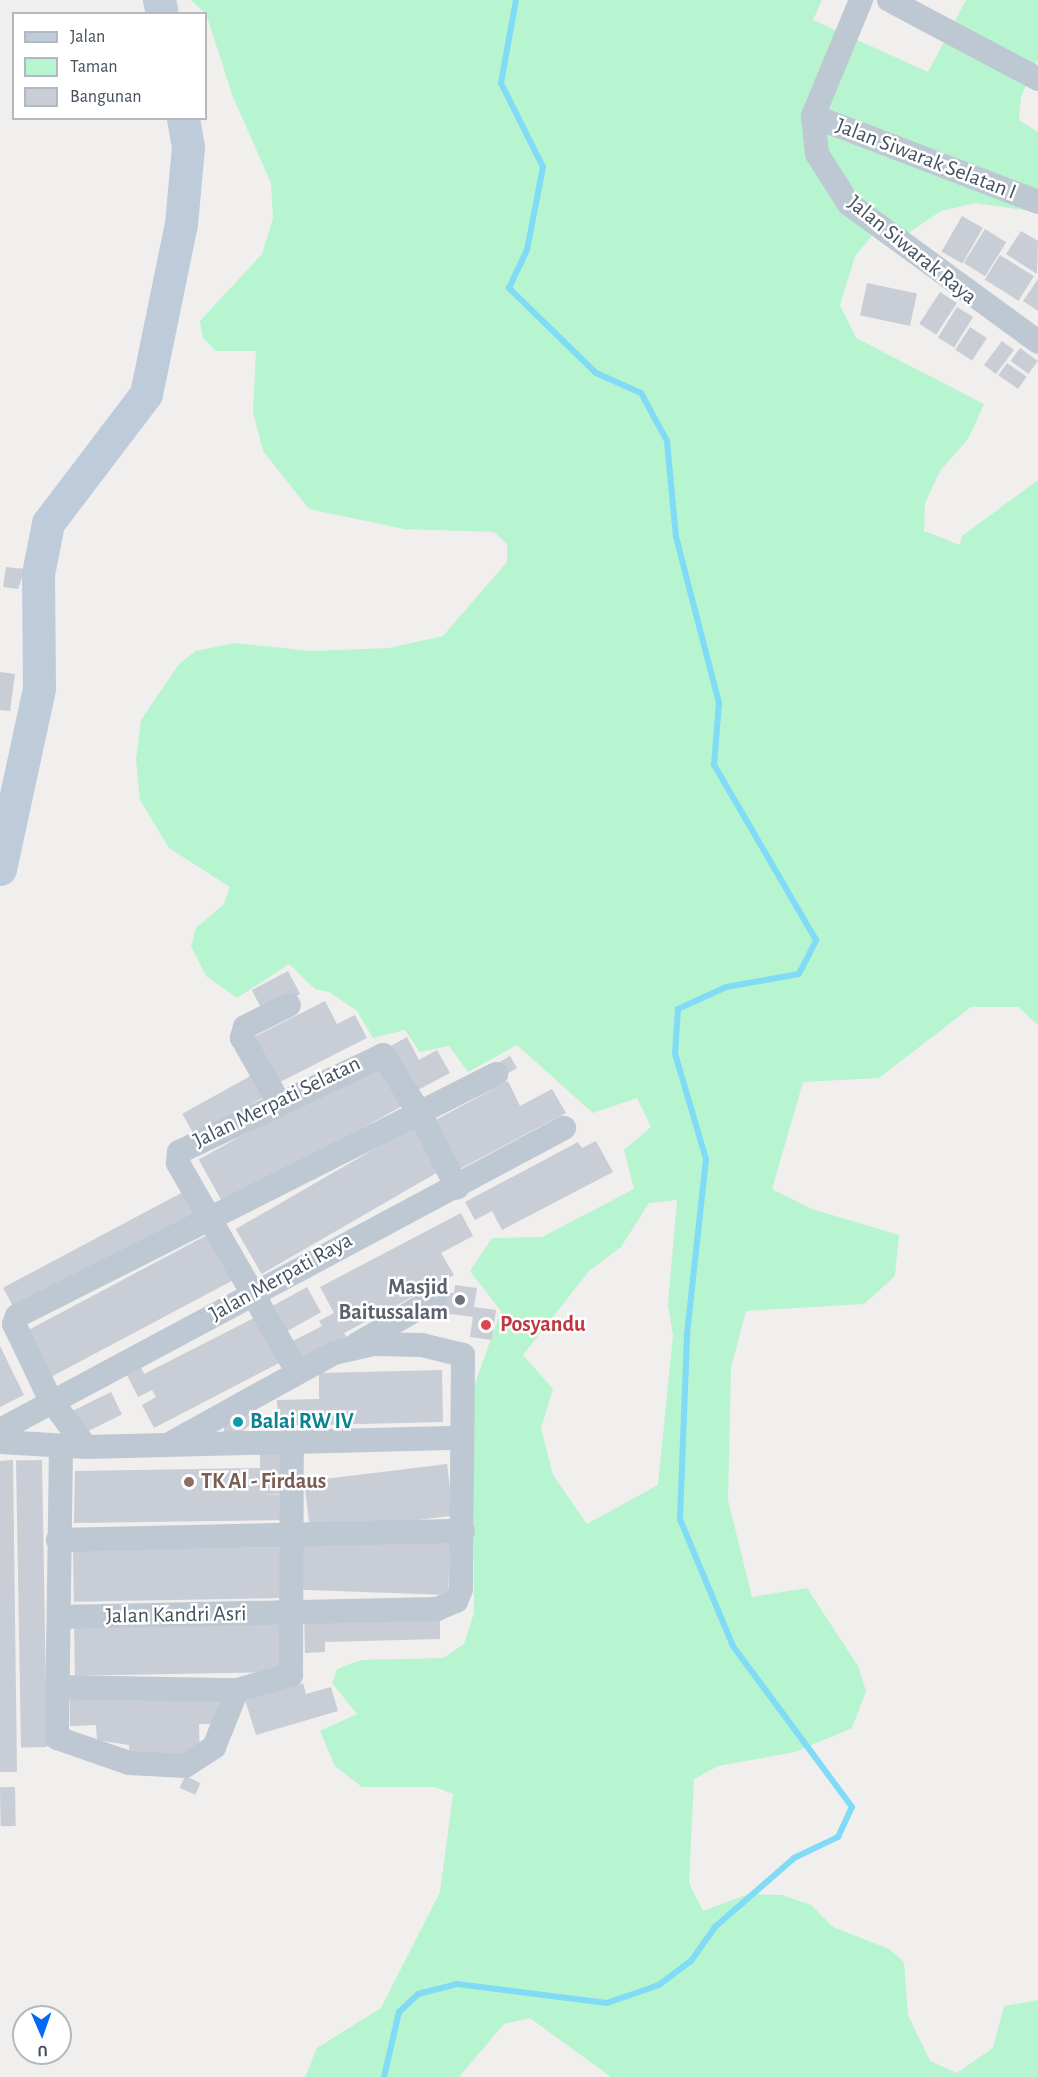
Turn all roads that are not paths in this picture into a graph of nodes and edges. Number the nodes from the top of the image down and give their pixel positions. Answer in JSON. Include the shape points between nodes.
{"nodes":[{"id":1,"x":861,"y":0,"type":"edge"},
{"id":2,"x":889,"y":0,"type":"edge"},
{"id":3,"x":1038,"y":79,"type":"edge"},
{"id":4,"x":813,"y":116,"type":"junction"},
{"id":5,"x":183,"y":120,"type":"edge"},
{"id":6,"x":1038,"y":202,"type":"edge"},
{"id":7,"x":1038,"y":342,"type":"edge"},
{"id":8,"x":10,"y":786,"type":"edge"},
{"id":9,"x":0,"y":869,"type":"edge"},
{"id":10,"x":290,"y":1005,"type":"dead end"},
{"id":11,"x":496,"y":1074,"type":"dead end"},
{"id":12,"x":279,"y":1101,"type":"junction"},
{"id":13,"x":421,"y":1115,"type":"junction"},
{"id":14,"x":564,"y":1128,"type":"dead end"},
{"id":15,"x":457,"y":1188,"type":"junction"},
{"id":16,"x":212,"y":1219,"type":"junction"},
{"id":17,"x":255,"y":1293,"type":"junction"},
{"id":18,"x":436,"y":1298,"type":"dead end"},
{"id":19,"x":352,"y":1347,"type":"junction"},
{"id":20,"x":297,"y":1371,"type":"junction"},
{"id":21,"x":50,"y":1399,"type":"junction"},
{"id":22,"x":0,"y":1430,"type":"edge"},
{"id":23,"x":460,"y":1438,"type":"junction"},
{"id":24,"x":0,"y":1442,"type":"edge"},
{"id":25,"x":171,"y":1443,"type":"junction"},
{"id":26,"x":292,"y":1444,"type":"junction"},
{"id":27,"x":61,"y":1446,"type":"junction"},
{"id":28,"x":86,"y":1447,"type":"junction"},
{"id":29,"x":463,"y":1531,"type":"junction"},
{"id":30,"x":292,"y":1536,"type":"junction"},
{"id":31,"x":58,"y":1540,"type":"junction"},
{"id":32,"x":293,"y":1614,"type":"junction"},
{"id":33,"x":58,"y":1617,"type":"junction"},
{"id":34,"x":57,"y":1687,"type":"junction"},
{"id":35,"x":237,"y":1690,"type":"junction"}],
"edges":[{"from":1,"to":4,"type":"street","name":"Jalan Siwarak Raya"},
{"from":2,"to":3,"type":"street"},
{"from":4,"to":6,"type":"street","name":"Jalan Siwarak Selatan I"},
{"from":4,"to":7,"type":"street","name":"Jalan Siwarak Raya","via":[[817,154],[849,204]]},
{"from":5,"to":8,"type":"main road","via":[[188,147],[181,224],[146,394],[48,523],[38,574],[39,688]]},
{"from":8,"to":9,"type":"main road"},
{"from":10,"to":12,"type":"street","via":[[245,1027],[243,1038]]},
{"from":11,"to":13,"type":"street"},
{"from":12,"to":13,"type":"street","name":"Jalan Merpati Selatan","via":[[383,1055]]},
{"from":12,"to":16,"type":"street","name":"Jalan Merpati Selatan","via":[[179,1152],[178,1163]]},
{"from":13,"to":15,"type":"street","name":"Jalan Merpati Selatan"},
{"from":13,"to":16,"type":"street"},
{"from":14,"to":15,"type":"street","name":"Jalan Merpati Raya"},
{"from":15,"to":17,"type":"street","name":"Jalan Merpati Raya","via":[[342,1242]]},
{"from":16,"to":17,"type":"street","name":"Jalan Merpati Selatan"},
{"from":16,"to":21,"type":"street","via":[[16,1316],[14,1324]]},
{"from":17,"to":20,"type":"street","name":"Jalan Merpati Selatan"},
{"from":17,"to":21,"type":"street","name":"Jalan Merpati Raya"},
{"from":18,"to":19,"type":"street"},
{"from":19,"to":20,"type":"street","name":"Jalan Kandri Asri"},
{"from":19,"to":23,"type":"street","name":"Jalan Kandri Asri","via":[[422,1345],[463,1355]]},
{"from":20,"to":25,"type":"street","name":"Jalan Kandri Asri"},
{"from":21,"to":22,"type":"street","name":"Jalan Merpati Raya"},
{"from":21,"to":28,"type":"street"},
{"from":23,"to":26,"type":"street","name":"Jalan Kandri Asri"},
{"from":23,"to":29,"type":"street","name":"Jalan Kandri Asri"},
{"from":24,"to":27,"type":"street","name":"Jalan Kandri Asri"},
{"from":25,"to":26,"type":"street","name":"Jalan Kandri Asri"},
{"from":25,"to":28,"type":"street","name":"Jalan Kandri Asri"},
{"from":26,"to":30,"type":"street"},
{"from":27,"to":28,"type":"street","name":"Jalan Kandri Asri"},
{"from":27,"to":31,"type":"street"},
{"from":29,"to":30,"type":"street"},
{"from":29,"to":32,"type":"street","name":"Jalan Kandri Asri","via":[[461,1589],[448,1606]]},
{"from":30,"to":31,"type":"street"},
{"from":30,"to":32,"type":"street"},
{"from":31,"to":33,"type":"street"},
{"from":32,"to":33,"type":"street","name":"Jalan Kandri Asri"},
{"from":32,"to":35,"type":"street","via":[[291,1675]]},
{"from":33,"to":34,"type":"street"},
{"from":34,"to":35,"type":"street"},
{"from":34,"to":35,"type":"street","via":[[58,1740],[129,1763],[185,1766],[214,1747]]}]}
